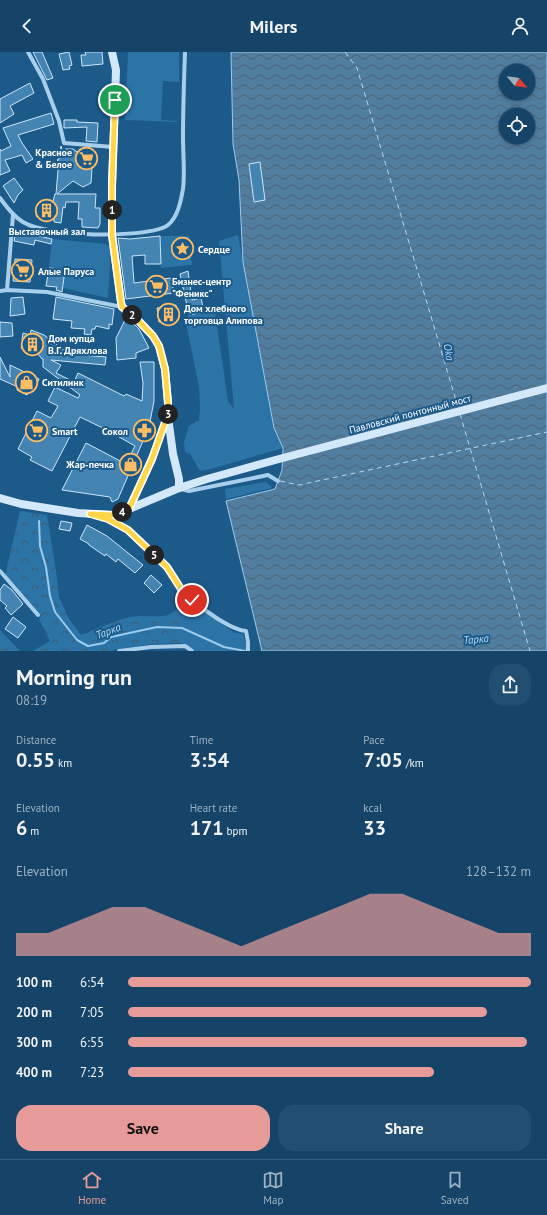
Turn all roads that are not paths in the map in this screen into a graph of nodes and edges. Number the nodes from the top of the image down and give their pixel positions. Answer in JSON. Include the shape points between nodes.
{"nodes":[{"id":1,"x":28,"y":52,"type":"edge"},
{"id":2,"x":112,"y":52,"type":"edge"},
{"id":3,"x":185,"y":52,"type":"edge"},
{"id":4,"x":113,"y":147,"type":"junction"},
{"id":5,"x":0,"y":198,"type":"edge"},
{"id":6,"x":13,"y":215,"type":"junction"},
{"id":7,"x":112,"y":235,"type":"junction"},
{"id":8,"x":7,"y":290,"type":"junction"},
{"id":9,"x":0,"y":292,"type":"edge"},
{"id":10,"x":122,"y":307,"type":"junction"},
{"id":11,"x":547,"y":388,"type":"edge"},
{"id":12,"x":168,"y":414,"type":"junction"},
{"id":13,"x":278,"y":481,"type":"dead end"},
{"id":14,"x":179,"y":488,"type":"junction"},
{"id":15,"x":0,"y":498,"type":"edge"},
{"id":16,"x":129,"y":509,"type":"junction"},
{"id":17,"x":90,"y":514,"type":"junction"},
{"id":18,"x":0,"y":571,"type":"edge"},
{"id":19,"x":38,"y":615,"type":"dead end"},
{"id":20,"x":119,"y":651,"type":"edge"},
{"id":21,"x":192,"y":651,"type":"edge"},
{"id":22,"x":248,"y":651,"type":"edge"}],
"edges":[{"from":1,"to":4,"type":"street","via":[[43,79],[59,121],[64,143]]},
{"from":2,"to":4,"type":"main road","via":[[116,70]]},
{"from":3,"to":7,"type":"street","via":[[183,187],[180,205],[168,225],[154,231]]},
{"from":4,"to":7,"type":"main road"},
{"from":5,"to":6,"type":"street"},
{"from":6,"to":7,"type":"street","via":[[26,225],[36,228],[78,234]]},
{"from":6,"to":8,"type":"street"},
{"from":7,"to":10,"type":"main road"},
{"from":8,"to":9,"type":"street"},
{"from":8,"to":10,"type":"street","via":[[46,292]]},
{"from":10,"to":12,"type":"main road","via":[[133,315],[159,346],[166,381]]},
{"from":11,"to":14,"type":"main road","name":"Павловский понтонный мост"},
{"from":12,"to":14,"type":"main road"},
{"from":12,"to":16,"type":"main road","via":[[152,459]]},
{"from":13,"to":14,"type":"street","via":[[268,475],[189,491]]},
{"from":14,"to":16,"type":"main road","name":"Павловский понтонный мост"},
{"from":15,"to":17,"type":"main road","name":"Павловский понтонный мост","via":[[21,504]]},
{"from":16,"to":17,"type":"main road","name":"Павловский понтонный мост","via":[[112,515]]},
{"from":17,"to":22,"type":"street","via":[[108,519],[128,530],[167,567],[183,592],[227,625],[246,632]]},
{"from":18,"to":19,"type":"street"},
{"from":20,"to":21,"type":"street","via":[[185,646]]}]}
